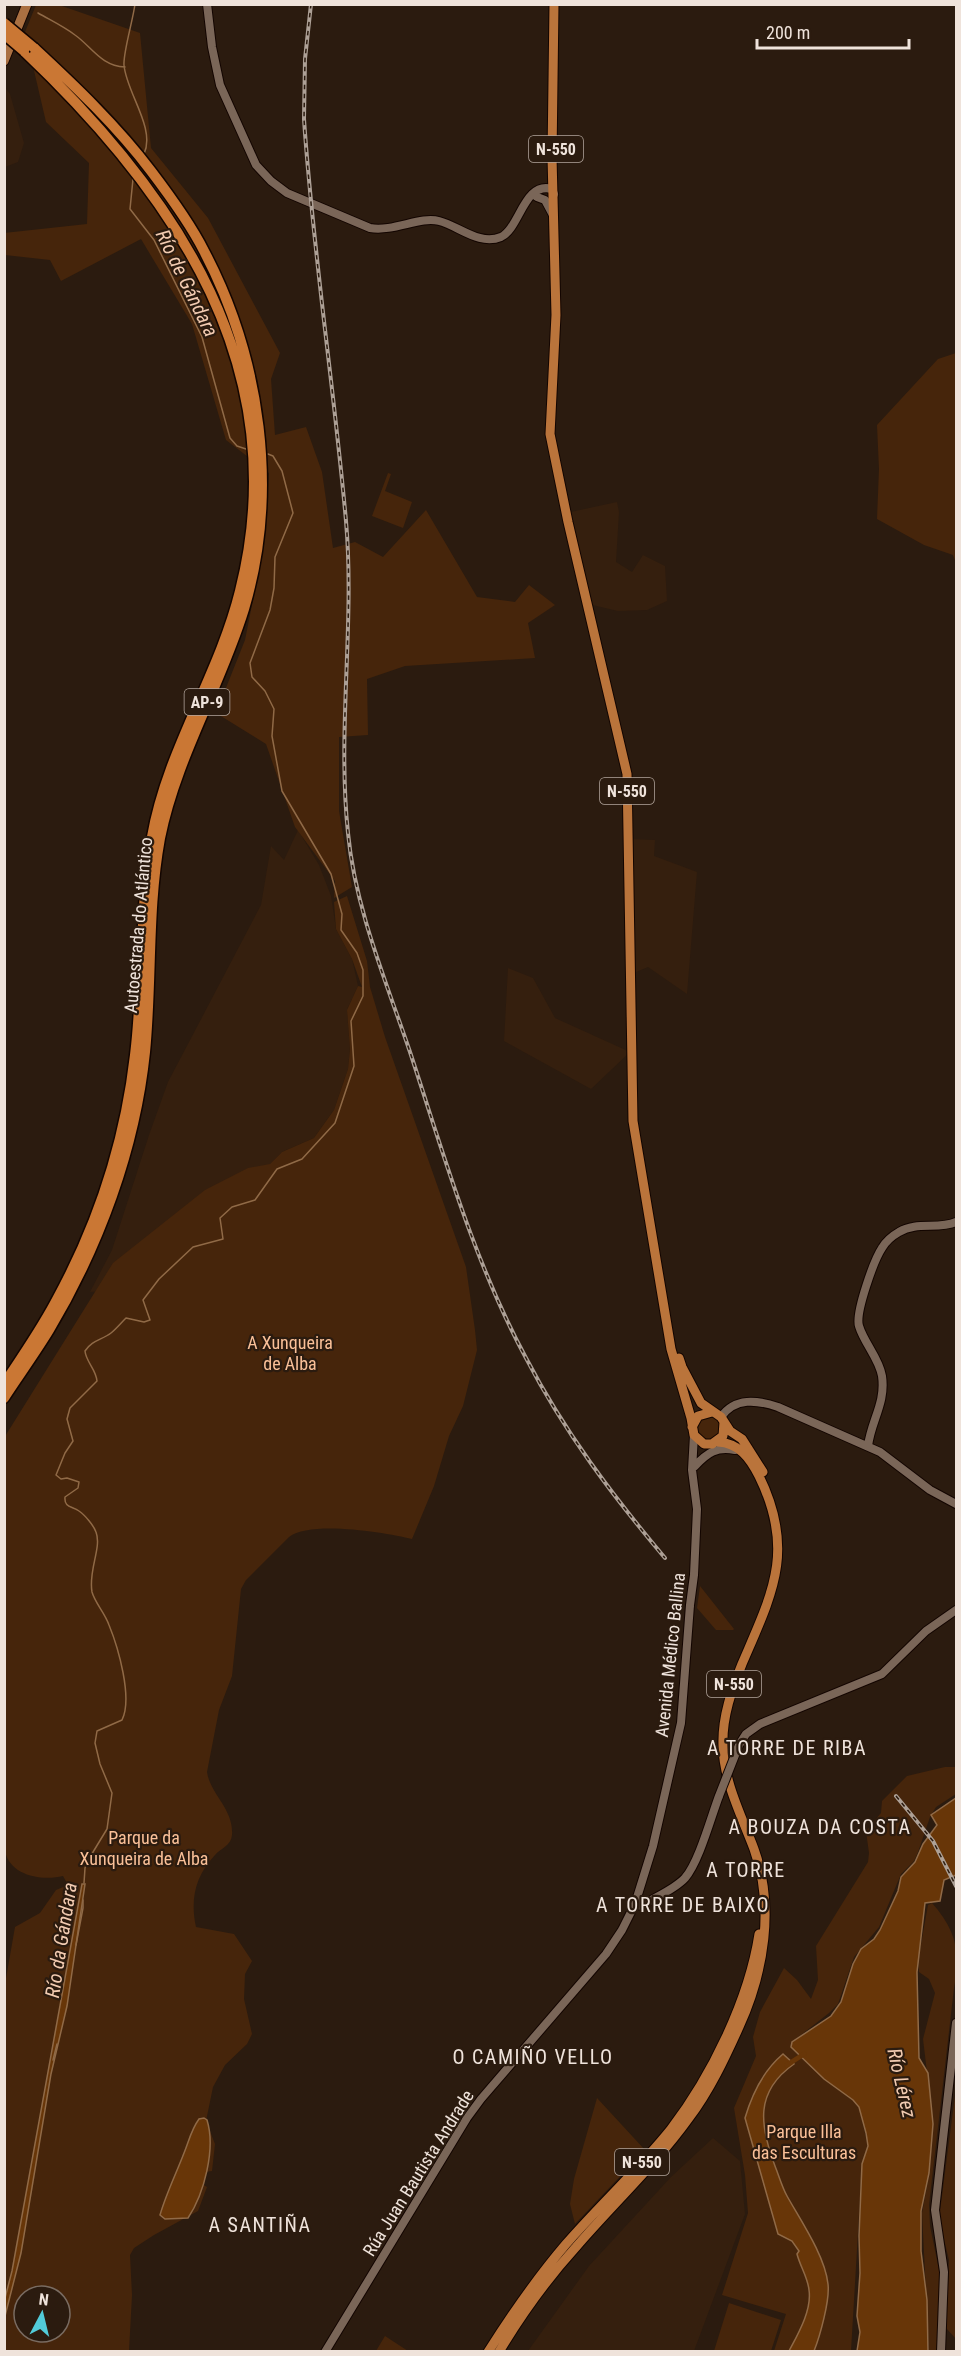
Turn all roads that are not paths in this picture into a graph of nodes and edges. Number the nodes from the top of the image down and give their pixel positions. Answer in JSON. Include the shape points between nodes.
{"nodes":[{"id":1,"x":27,"y":4,"type":"edge"},
{"id":2,"x":207,"y":4,"type":"edge"},
{"id":3,"x":554,"y":4,"type":"edge"},
{"id":4,"x":4,"y":23,"type":"edge"},
{"id":5,"x":4,"y":34,"type":"edge"},
{"id":6,"x":29,"y":49,"type":"junction"},
{"id":7,"x":5,"y":59,"type":"edge"},
{"id":8,"x":554,"y":159,"type":"junction"},
{"id":9,"x":552,"y":189,"type":"junction"},
{"id":10,"x":538,"y":194,"type":"junction"},
{"id":11,"x":555,"y":215,"type":"junction"},
{"id":12,"x":957,"y":1222,"type":"edge"},
{"id":13,"x":667,"y":1318,"type":"junction"},
{"id":14,"x":4,"y":1384,"type":"edge"},
{"id":15,"x":4,"y":1398,"type":"edge"},
{"id":16,"x":712,"y":1412,"type":"junction"},
{"id":17,"x":723,"y":1420,"type":"junction"},
{"id":18,"x":693,"y":1431,"type":"junction"},
{"id":19,"x":714,"y":1443,"type":"junction"},
{"id":20,"x":868,"y":1446,"type":"junction"},
{"id":21,"x":745,"y":1455,"type":"junction"},
{"id":22,"x":695,"y":1466,"type":"junction"},
{"id":23,"x":694,"y":1477,"type":"junction"},
{"id":24,"x":957,"y":1504,"type":"edge"},
{"id":25,"x":779,"y":1538,"type":"junction"},
{"id":26,"x":957,"y":1610,"type":"edge"},
{"id":27,"x":748,"y":1834,"type":"junction"},
{"id":28,"x":635,"y":1904,"type":"junction"},
{"id":29,"x":957,"y":2023,"type":"edge"},
{"id":30,"x":325,"y":2352,"type":"edge"},
{"id":31,"x":488,"y":2352,"type":"edge"},
{"id":32,"x":499,"y":2352,"type":"edge"},
{"id":33,"x":940,"y":2352,"type":"edge"}],
"edges":[{"from":1,"to":7,"type":"main road"},
{"from":2,"to":10,"type":"main road","via":[[224,97],[256,165],[287,193],[370,228],[381,230],[437,220],[488,239],[505,235],[531,197]]},
{"from":3,"to":8,"type":"highway","number":"N-550"},
{"from":4,"to":6,"type":"highway","name":"Autoestrada do Atlántico","number":"AP-9","bridge":true},
{"from":5,"to":6,"type":"highway","name":"Autoestrada do Atlántico","number":"AP-9","bridge":true},
{"from":6,"to":14,"type":"highway","name":"Autoestrada do Atlántico","number":"AP-9","via":[[119,150],[170,219],[206,280],[239,370],[251,435],[254,483],[240,591],[219,655],[172,763],[152,834],[144,901],[138,1029],[122,1133],[102,1197],[72,1269]]},
{"from":6,"to":15,"type":"highway","name":"Autoestrada do Atlántico","number":"AP-9","via":[[74,86],[149,168],[203,249],[224,293],[252,387],[261,462],[261,513],[256,562],[243,610],[170,797],[160,838],[145,1050],[126,1149],[112,1197],[73,1286]]},
{"from":8,"to":9,"type":"highway","number":"N-550"},
{"from":8,"to":10,"type":"main road"},
{"from":8,"to":11,"type":"highway","number":"N-550"},
{"from":9,"to":10,"type":"main road"},
{"from":9,"to":11,"type":"highway","number":"N-550"},
{"from":10,"to":11,"type":"main road"},
{"from":11,"to":13,"type":"highway","number":"N-550","via":[[556,315],[550,434],[627,774],[631,1096],[639,1166]]},
{"from":12,"to":20,"type":"street","via":[[903,1230],[879,1253],[858,1315],[860,1329],[882,1376],[879,1413]]},
{"from":13,"to":16,"type":"highway","number":"N-550","via":[[682,1367],[701,1403]]},
{"from":13,"to":18,"type":"highway","number":"N-550","via":[[670,1349]]},
{"from":16,"to":17,"type":"highway","number":"N-550"},
{"from":16,"to":18,"type":"highway","via":[[698,1416]]},
{"from":17,"to":19,"type":"highway","via":[[725,1431]]},
{"from":17,"to":20,"type":"street","via":[[727,1409],[737,1404],[763,1402]]},
{"from":17,"to":25,"type":"highway","number":"N-550","via":[[754,1454],[769,1483]]},
{"from":18,"to":19,"type":"highway","via":[[698,1441]]},
{"from":18,"to":23,"type":"street","name":"Avenida Médico Ballina"},
{"from":19,"to":21,"type":"highway","via":[[730,1443]]},
{"from":19,"to":22,"type":"street","name":"Avenida Médico Ballina","via":[[700,1452]]},
{"from":20,"to":24,"type":"street","via":[[930,1490]]},
{"from":21,"to":22,"type":"street","via":[[724,1448],[714,1450]]},
{"from":21,"to":25,"type":"highway","number":"N-550","via":[[770,1501]]},
{"from":22,"to":23,"type":"street","name":"Avenida Médico Ballina"},
{"from":23,"to":28,"type":"street","name":"Avenida Médico Ballina","bridge":true,"via":[[694,1575],[681,1724],[654,1846]]},
{"from":25,"to":27,"type":"highway","number":"N-550","via":[[778,1562],[768,1603],[735,1682],[723,1730],[724,1760]]},
{"from":26,"to":28,"type":"street","bridge":true,"via":[[926,1630],[882,1674],[760,1724],[746,1734],[686,1877],[641,1906]]},
{"from":27,"to":31,"type":"highway","number":"N-550","via":[[759,1895],[758,1940],[746,1985],[699,2088],[671,2128],[548,2266]]},
{"from":27,"to":32,"type":"highway","number":"N-550","via":[[764,1894],[763,1949],[754,1987],[726,2056],[678,2133],[555,2271]]},
{"from":28,"to":30,"type":"street","name":"Rúa Juan Bautista Andrade","via":[[606,1954],[467,2118]]},
{"from":29,"to":33,"type":"street","via":[[935,2210],[944,2272]]}]}
